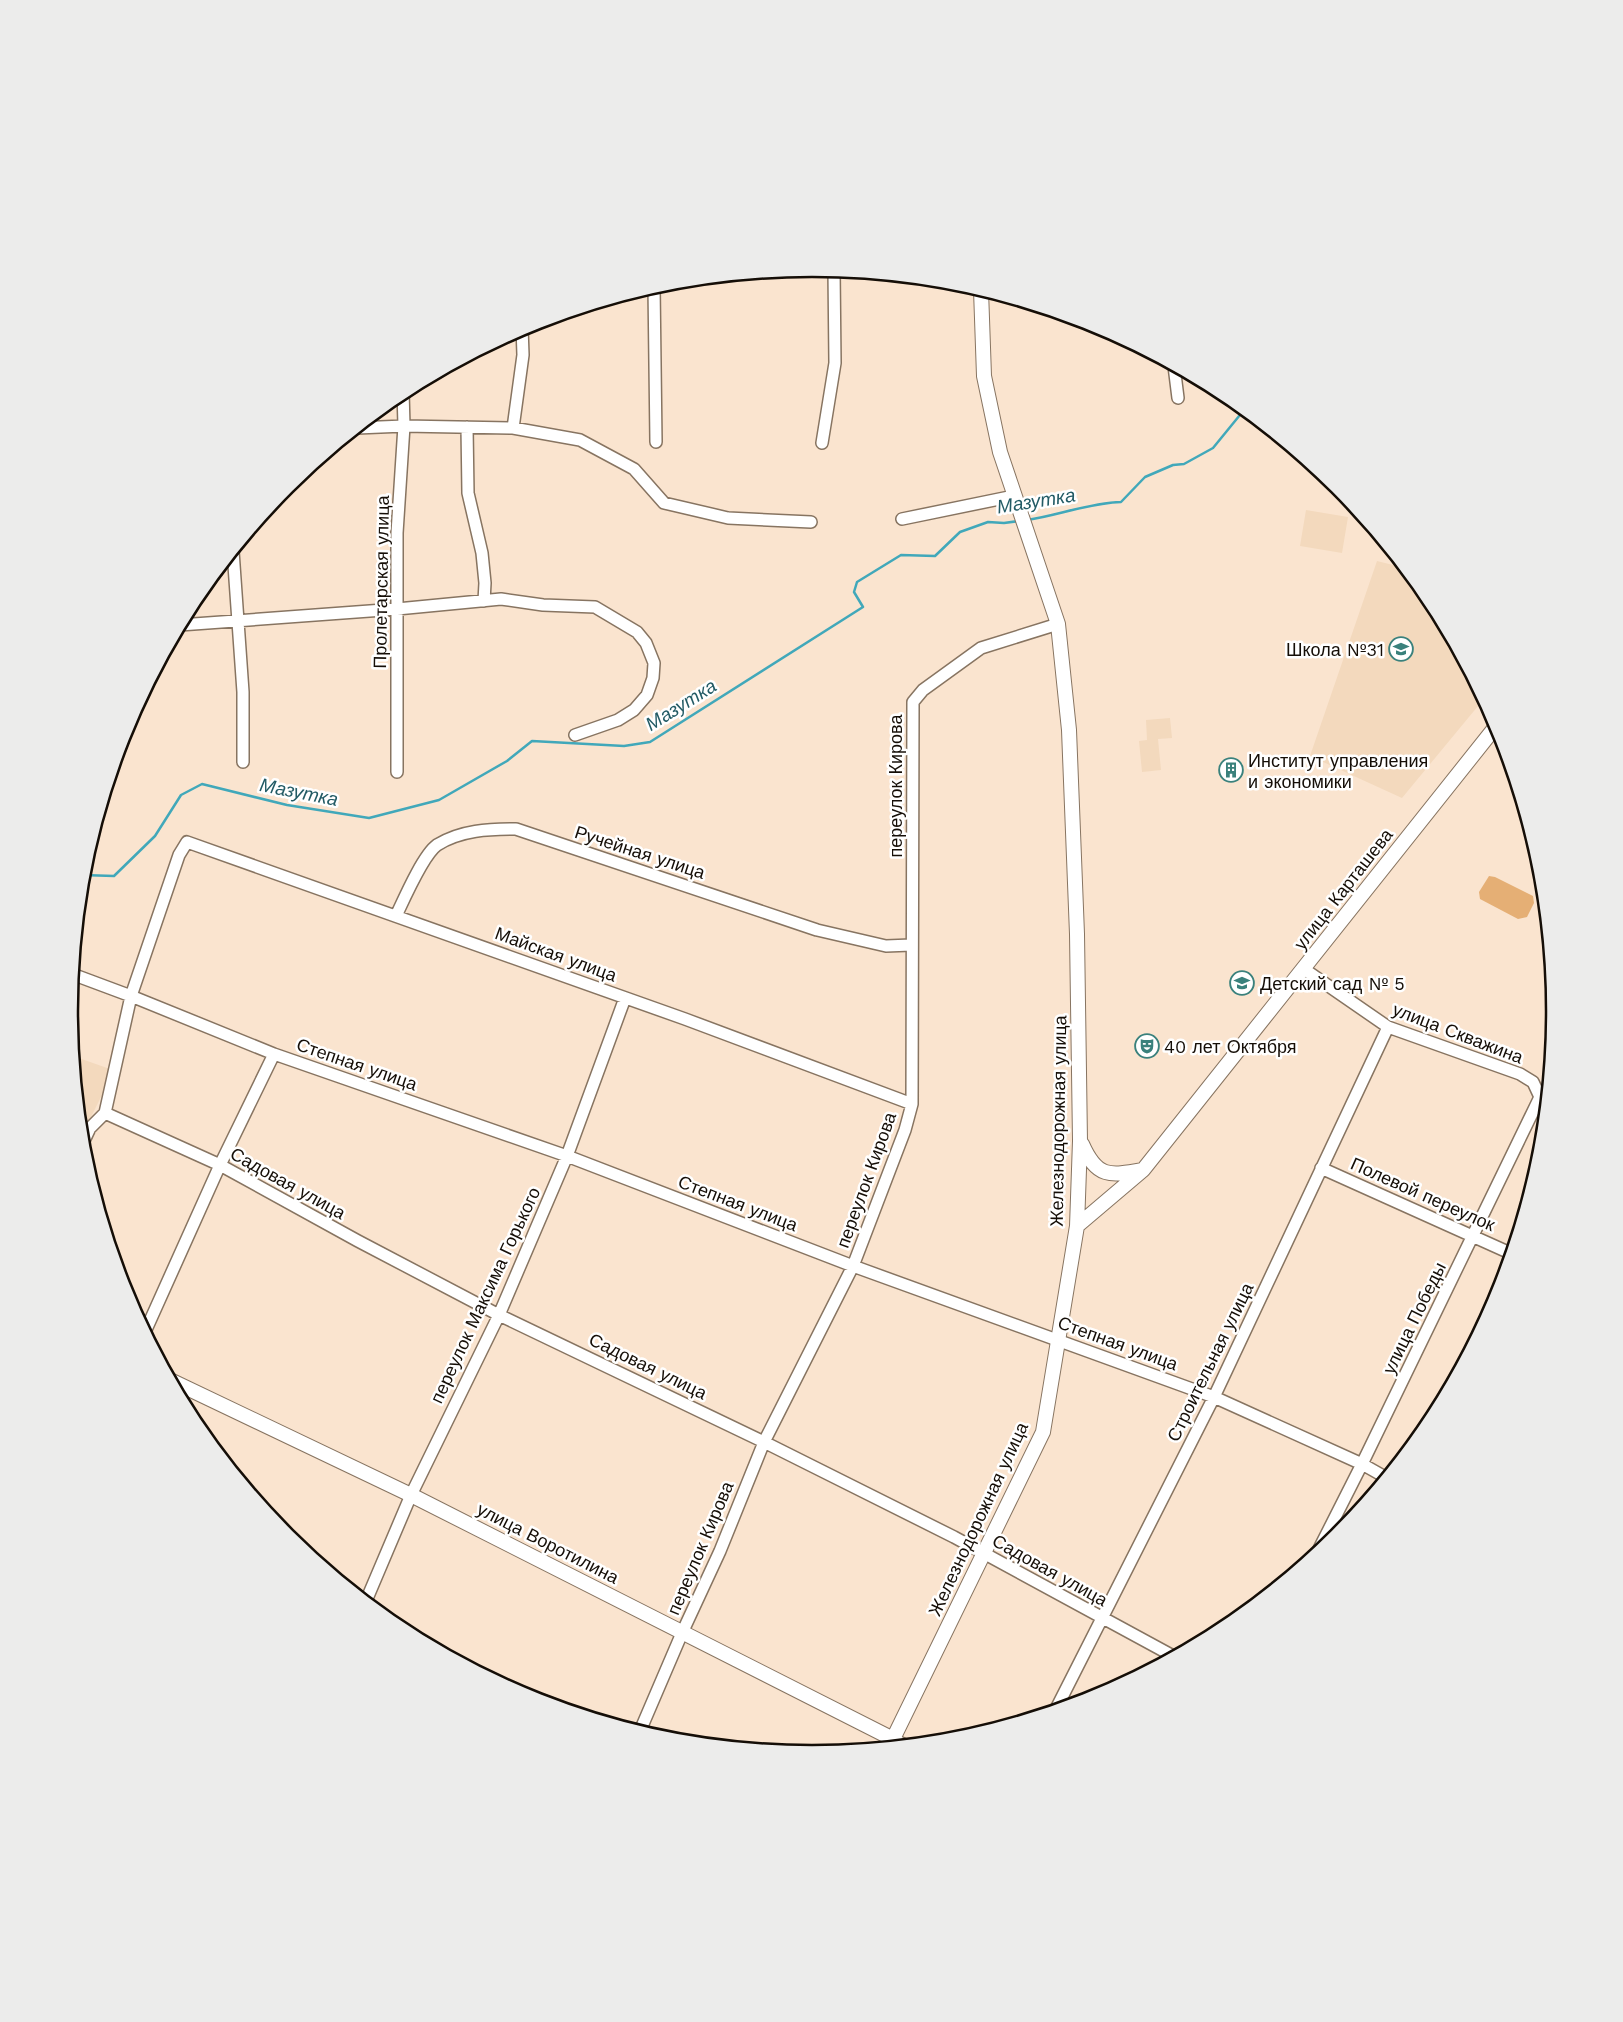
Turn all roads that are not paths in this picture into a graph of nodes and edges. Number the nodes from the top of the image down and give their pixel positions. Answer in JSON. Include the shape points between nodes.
{"nodes":[{"id":1,"x":834,"y":278,"type":"edge"},
{"id":2,"x":654,"y":294,"type":"edge"},
{"id":3,"x":981,"y":297,"type":"edge"},
{"id":4,"x":522,"y":337,"type":"edge"},
{"id":5,"x":1175,"y":373,"type":"edge"},
{"id":6,"x":1178,"y":398,"type":"dead end"},
{"id":7,"x":403,"y":402,"type":"edge"},
{"id":8,"x":404,"y":426,"type":"junction"},
{"id":9,"x":467,"y":427,"type":"junction"},
{"id":10,"x":367,"y":428,"type":"edge"},
{"id":11,"x":513,"y":428,"type":"junction"},
{"id":12,"x":656,"y":442,"type":"dead end"},
{"id":13,"x":822,"y":443,"type":"dead end"},
{"id":14,"x":1014,"y":496,"type":"junction"},
{"id":15,"x":902,"y":519,"type":"dead end"},
{"id":16,"x":811,"y":522,"type":"dead end"},
{"id":17,"x":233,"y":559,"type":"edge"},
{"id":18,"x":484,"y":601,"type":"junction"},
{"id":19,"x":397,"y":609,"type":"junction"},
{"id":20,"x":237,"y":621,"type":"junction"},
{"id":21,"x":188,"y":624,"type":"edge"},
{"id":22,"x":1058,"y":624,"type":"junction"},
{"id":23,"x":1491,"y":733,"type":"edge"},
{"id":24,"x":575,"y":735,"type":"dead end"},
{"id":25,"x":243,"y":762,"type":"dead end"},
{"id":26,"x":397,"y":772,"type":"dead end"},
{"id":27,"x":396,"y":916,"type":"junction"},
{"id":28,"x":911,"y":945,"type":"junction"},
{"id":29,"x":1304,"y":969,"type":"junction"},
{"id":30,"x":79,"y":977,"type":"edge"},
{"id":31,"x":131,"y":996,"type":"junction"},
{"id":32,"x":625,"y":998,"type":"junction"},
{"id":33,"x":1388,"y":1027,"type":"junction"},
{"id":34,"x":274,"y":1054,"type":"junction"},
{"id":35,"x":1540,"y":1094,"type":"edge"},
{"id":36,"x":912,"y":1104,"type":"junction"},
{"id":37,"x":1539,"y":1106,"type":"edge"},
{"id":38,"x":105,"y":1113,"type":"junction"},
{"id":39,"x":88,"y":1132,"type":"edge"},
{"id":40,"x":1080,"y":1141,"type":"junction"},
{"id":41,"x":567,"y":1156,"type":"junction"},
{"id":42,"x":220,"y":1165,"type":"junction"},
{"id":43,"x":1321,"y":1168,"type":"junction"},
{"id":44,"x":1143,"y":1170,"type":"junction"},
{"id":45,"x":1077,"y":1226,"type":"junction"},
{"id":46,"x":1474,"y":1236,"type":"junction"},
{"id":47,"x":1506,"y":1251,"type":"edge"},
{"id":48,"x":853,"y":1266,"type":"junction"},
{"id":49,"x":499,"y":1315,"type":"junction"},
{"id":50,"x":148,"y":1325,"type":"edge"},
{"id":51,"x":1058,"y":1340,"type":"junction"},
{"id":52,"x":180,"y":1385,"type":"edge"},
{"id":53,"x":1214,"y":1397,"type":"junction"},
{"id":54,"x":764,"y":1442,"type":"junction"},
{"id":55,"x":1362,"y":1464,"type":"junction"},
{"id":56,"x":1381,"y":1474,"type":"edge"},
{"id":57,"x":411,"y":1495,"type":"junction"},
{"id":58,"x":1326,"y":1535,"type":"edge"},
{"id":59,"x":983,"y":1553,"type":"junction"},
{"id":60,"x":368,"y":1595,"type":"edge"},
{"id":61,"x":1103,"y":1619,"type":"junction"},
{"id":62,"x":682,"y":1632,"type":"junction"},
{"id":63,"x":1167,"y":1653,"type":"edge"},
{"id":64,"x":1060,"y":1701,"type":"edge"},
{"id":65,"x":643,"y":1725,"type":"edge"},
{"id":66,"x":891,"y":1740,"type":"edge"},
{"id":67,"x":897,"y":1740,"type":"edge"}],
"edges":[{"from":1,"to":13,"type":"street","via":[[835,363]]},
{"from":2,"to":12,"type":"street"},
{"from":3,"to":14,"type":"street","name":"Железнодорожная улица","via":[[984,376],[1000,452]]},
{"from":4,"to":11,"type":"street","via":[[523,355]]},
{"from":5,"to":6,"type":"street"},
{"from":7,"to":8,"type":"street","name":"Пролетарская улица"},
{"from":8,"to":9,"type":"street"},
{"from":8,"to":10,"type":"street"},
{"from":8,"to":19,"type":"street","name":"Пролетарская улица","via":[[397,533]]},
{"from":9,"to":11,"type":"street"},
{"from":9,"to":18,"type":"street","via":[[468,493],[482,553]]},
{"from":11,"to":16,"type":"street","via":[[580,440],[634,469],[664,503],[728,518]]},
{"from":14,"to":15,"type":"street"},
{"from":14,"to":22,"type":"street","name":"Железнодорожная улица"},
{"from":17,"to":20,"type":"street"},
{"from":18,"to":19,"type":"street"},
{"from":18,"to":24,"type":"street","via":[[501,599],[543,605],[595,606],[637,632],[646,643],[654,663],[647,695],[634,710],[618,720]]},
{"from":19,"to":20,"type":"street"},
{"from":19,"to":26,"type":"street","name":"Пролетарская улица"},
{"from":20,"to":21,"type":"street"},
{"from":20,"to":25,"type":"street","via":[[243,692]]},
{"from":22,"to":28,"type":"street","name":"переулок Кирова","via":[[981,648],[923,690],[913,702]]},
{"from":22,"to":40,"type":"street","name":"Железнодорожная улица","via":[[1069,740],[1077,934]]},
{"from":23,"to":29,"type":"street","name":"улица Карташева"},
{"from":27,"to":28,"type":"street","name":"Ручейная улица","via":[[416,874],[436,846],[486,829],[516,829],[817,930],[886,946]]},
{"from":27,"to":31,"type":"street","name":"Майская улица","via":[[187,842],[179,855]]},
{"from":27,"to":32,"type":"street","name":"Майская улица"},
{"from":28,"to":36,"type":"street","name":"переулок Кирова"},
{"from":29,"to":33,"type":"street","name":"улица Скважина"},
{"from":29,"to":44,"type":"street","name":"улица Карташева"},
{"from":30,"to":31,"type":"street","name":"Степная улица"},
{"from":31,"to":34,"type":"street","name":"Степная улица"},
{"from":31,"to":38,"type":"street"},
{"from":32,"to":36,"type":"street","name":"Майская улица"},
{"from":32,"to":41,"type":"street","name":"переулок Максима Горького"},
{"from":33,"to":35,"type":"street","name":"улица Скважина","via":[[1520,1074],[1533,1082]]},
{"from":33,"to":43,"type":"street","name":"Строительная улица"},
{"from":34,"to":41,"type":"street","name":"Степная улица"},
{"from":34,"to":42,"type":"street"},
{"from":36,"to":48,"type":"street","name":"переулок Кирова"},
{"from":37,"to":46,"type":"street","name":"улица Победы"},
{"from":38,"to":39,"type":"street"},
{"from":38,"to":42,"type":"street","name":"Садовая улица"},
{"from":40,"to":44,"type":"street","via":[[1094,1166],[1107,1174]]},
{"from":40,"to":45,"type":"street","name":"Железнодорожная улица"},
{"from":41,"to":48,"type":"street","name":"Степная улица"},
{"from":41,"to":49,"type":"street","name":"переулок Максима Горького"},
{"from":42,"to":49,"type":"street","name":"Садовая улица"},
{"from":42,"to":50,"type":"street"},
{"from":43,"to":46,"type":"street","name":"Полевой переулок"},
{"from":43,"to":53,"type":"street","name":"Строительная улица"},
{"from":44,"to":45,"type":"street","name":"улица Карташева"},
{"from":45,"to":51,"type":"street","name":"Железнодорожная улица"},
{"from":46,"to":47,"type":"street","name":"Полевой переулок"},
{"from":46,"to":55,"type":"street","name":"улица Победы"},
{"from":48,"to":51,"type":"street","name":"Степная улица"},
{"from":48,"to":54,"type":"street","name":"переулок Кирова"},
{"from":49,"to":54,"type":"street","name":"Садовая улица"},
{"from":49,"to":57,"type":"street","name":"переулок Максима Горького"},
{"from":51,"to":53,"type":"street","name":"Степная улица"},
{"from":51,"to":59,"type":"street","name":"Железнодорожная улица","via":[[1043,1432]]},
{"from":52,"to":57,"type":"street","name":"улица Воротилина"},
{"from":53,"to":55,"type":"street","name":"Степная улица"},
{"from":53,"to":61,"type":"street","name":"Строительная улица"},
{"from":54,"to":59,"type":"street","name":"Садовая улица"},
{"from":54,"to":62,"type":"street","name":"переулок Кирова","via":[[720,1551]]},
{"from":55,"to":56,"type":"street","name":"Степная улица"},
{"from":55,"to":58,"type":"street","name":"улица Победы"},
{"from":57,"to":60,"type":"street","name":"переулок Максима Горького"},
{"from":57,"to":62,"type":"street","name":"улица Воротилина"},
{"from":59,"to":61,"type":"street","name":"Садовая улица"},
{"from":59,"to":67,"type":"street","name":"Железнодорожная улица"},
{"from":61,"to":63,"type":"street","name":"Садовая улица"},
{"from":61,"to":64,"type":"street","name":"Строительная улица"},
{"from":62,"to":65,"type":"street","name":"переулок Кирова"},
{"from":62,"to":66,"type":"street","name":"улица Воротилина"}]}
